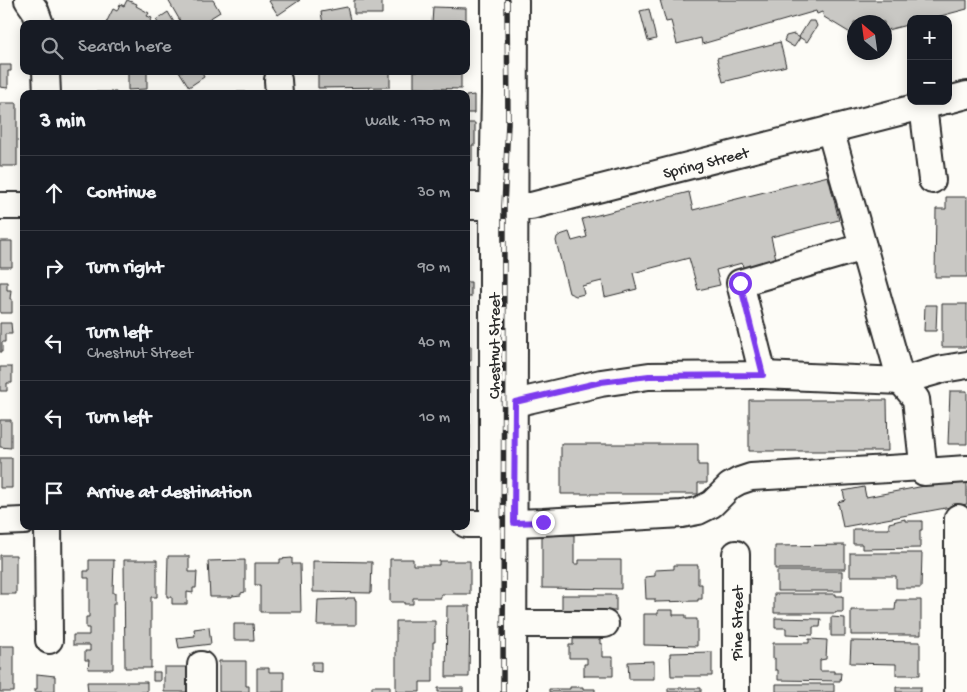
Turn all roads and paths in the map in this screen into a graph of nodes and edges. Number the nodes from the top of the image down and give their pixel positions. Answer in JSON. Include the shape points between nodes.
{"nodes":[{"id":1,"x":495,"y":0,"type":"edge"},
{"id":2,"x":515,"y":0,"type":"edge"},
{"id":3,"x":46,"y":75,"type":"edge"},
{"id":4,"x":47,"y":90,"type":"edge"},
{"id":5,"x":967,"y":95,"type":"edge"},
{"id":6,"x":952,"y":99,"type":"edge"},
{"id":7,"x":928,"y":105,"type":"edge"},
{"id":8,"x":932,"y":105,"type":"edge"},
{"id":9,"x":830,"y":129,"type":"junction"},
{"id":10,"x":932,"y":180,"type":"dead end"},
{"id":11,"x":0,"y":206,"type":"edge"},
{"id":12,"x":20,"y":206,"type":"edge"},
{"id":13,"x":470,"y":206,"type":"edge"},
{"id":14,"x":504,"y":206,"type":"junction"},
{"id":15,"x":863,"y":247,"type":"junction"},
{"id":16,"x":967,"y":364,"type":"edge"},
{"id":17,"x":763,"y":375,"type":"junction"},
{"id":18,"x":901,"y":381,"type":"junction"},
{"id":19,"x":515,"y":402,"type":"junction"},
{"id":20,"x":923,"y":467,"type":"junction"},
{"id":21,"x":967,"y":469,"type":"edge"},
{"id":22,"x":958,"y":518,"type":"dead end"},
{"id":23,"x":0,"y":522,"type":"edge"},
{"id":24,"x":20,"y":522,"type":"edge"},
{"id":25,"x":503,"y":523,"type":"junction"},
{"id":26,"x":470,"y":524,"type":"edge"},
{"id":27,"x":48,"y":530,"type":"edge"},
{"id":28,"x":736,"y":554,"type":"dead end"},
{"id":29,"x":514,"y":624,"type":"junction"},
{"id":30,"x":605,"y":624,"type":"dead end"},
{"id":31,"x":49,"y":640,"type":"dead end"},
{"id":32,"x":202,"y":665,"type":"dead end"},
{"id":33,"x":201,"y":692,"type":"edge"},
{"id":34,"x":493,"y":692,"type":"edge"},
{"id":35,"x":513,"y":692,"type":"edge"},
{"id":36,"x":736,"y":692,"type":"edge"},
{"id":37,"x":958,"y":692,"type":"edge"}],
"edges":[{"from":1,"to":14,"type":"street","name":"Chestnut Street","via":[[495,94]]},
{"from":2,"to":14,"type":"street","name":"Chestnut Street"},
{"from":3,"to":4,"type":"street"},
{"from":5,"to":6,"type":"street"},
{"from":7,"to":9,"type":"street","name":"Spring Street"},
{"from":8,"to":10,"type":"street"},
{"from":9,"to":14,"type":"street","name":"Spring Street","via":[[531,206]]},
{"from":9,"to":15,"type":"street"},
{"from":11,"to":12,"type":"street"},
{"from":13,"to":14,"type":"street","name":"Spring Street"},
{"from":14,"to":19,"type":"street","name":"Chestnut Street"},
{"from":14,"to":25,"type":"street","name":"Chestnut Street"},
{"from":15,"to":17,"type":"street","via":[[740,283]]},
{"from":15,"to":18,"type":"street"},
{"from":16,"to":18,"type":"street"},
{"from":17,"to":18,"type":"street"},
{"from":17,"to":19,"type":"street","via":[[649,376],[601,382]]},
{"from":18,"to":20,"type":"street","via":[[916,398]]},
{"from":19,"to":25,"type":"street","name":"Chestnut Street"},
{"from":20,"to":21,"type":"street","via":[[924,472]]},
{"from":20,"to":25,"type":"street","via":[[751,477],[730,486],[712,504],[682,514]]},
{"from":22,"to":37,"type":"street"},
{"from":23,"to":24,"type":"street"},
{"from":25,"to":26,"type":"street"},
{"from":25,"to":29,"type":"street","name":"Chestnut Street"},
{"from":25,"to":34,"type":"street","name":"Chestnut Street"},
{"from":27,"to":31,"type":"street"},
{"from":28,"to":36,"type":"street","name":"Pine Street"},
{"from":29,"to":30,"type":"street"},
{"from":29,"to":35,"type":"street","name":"Chestnut Street"},
{"from":32,"to":33,"type":"street"}]}
